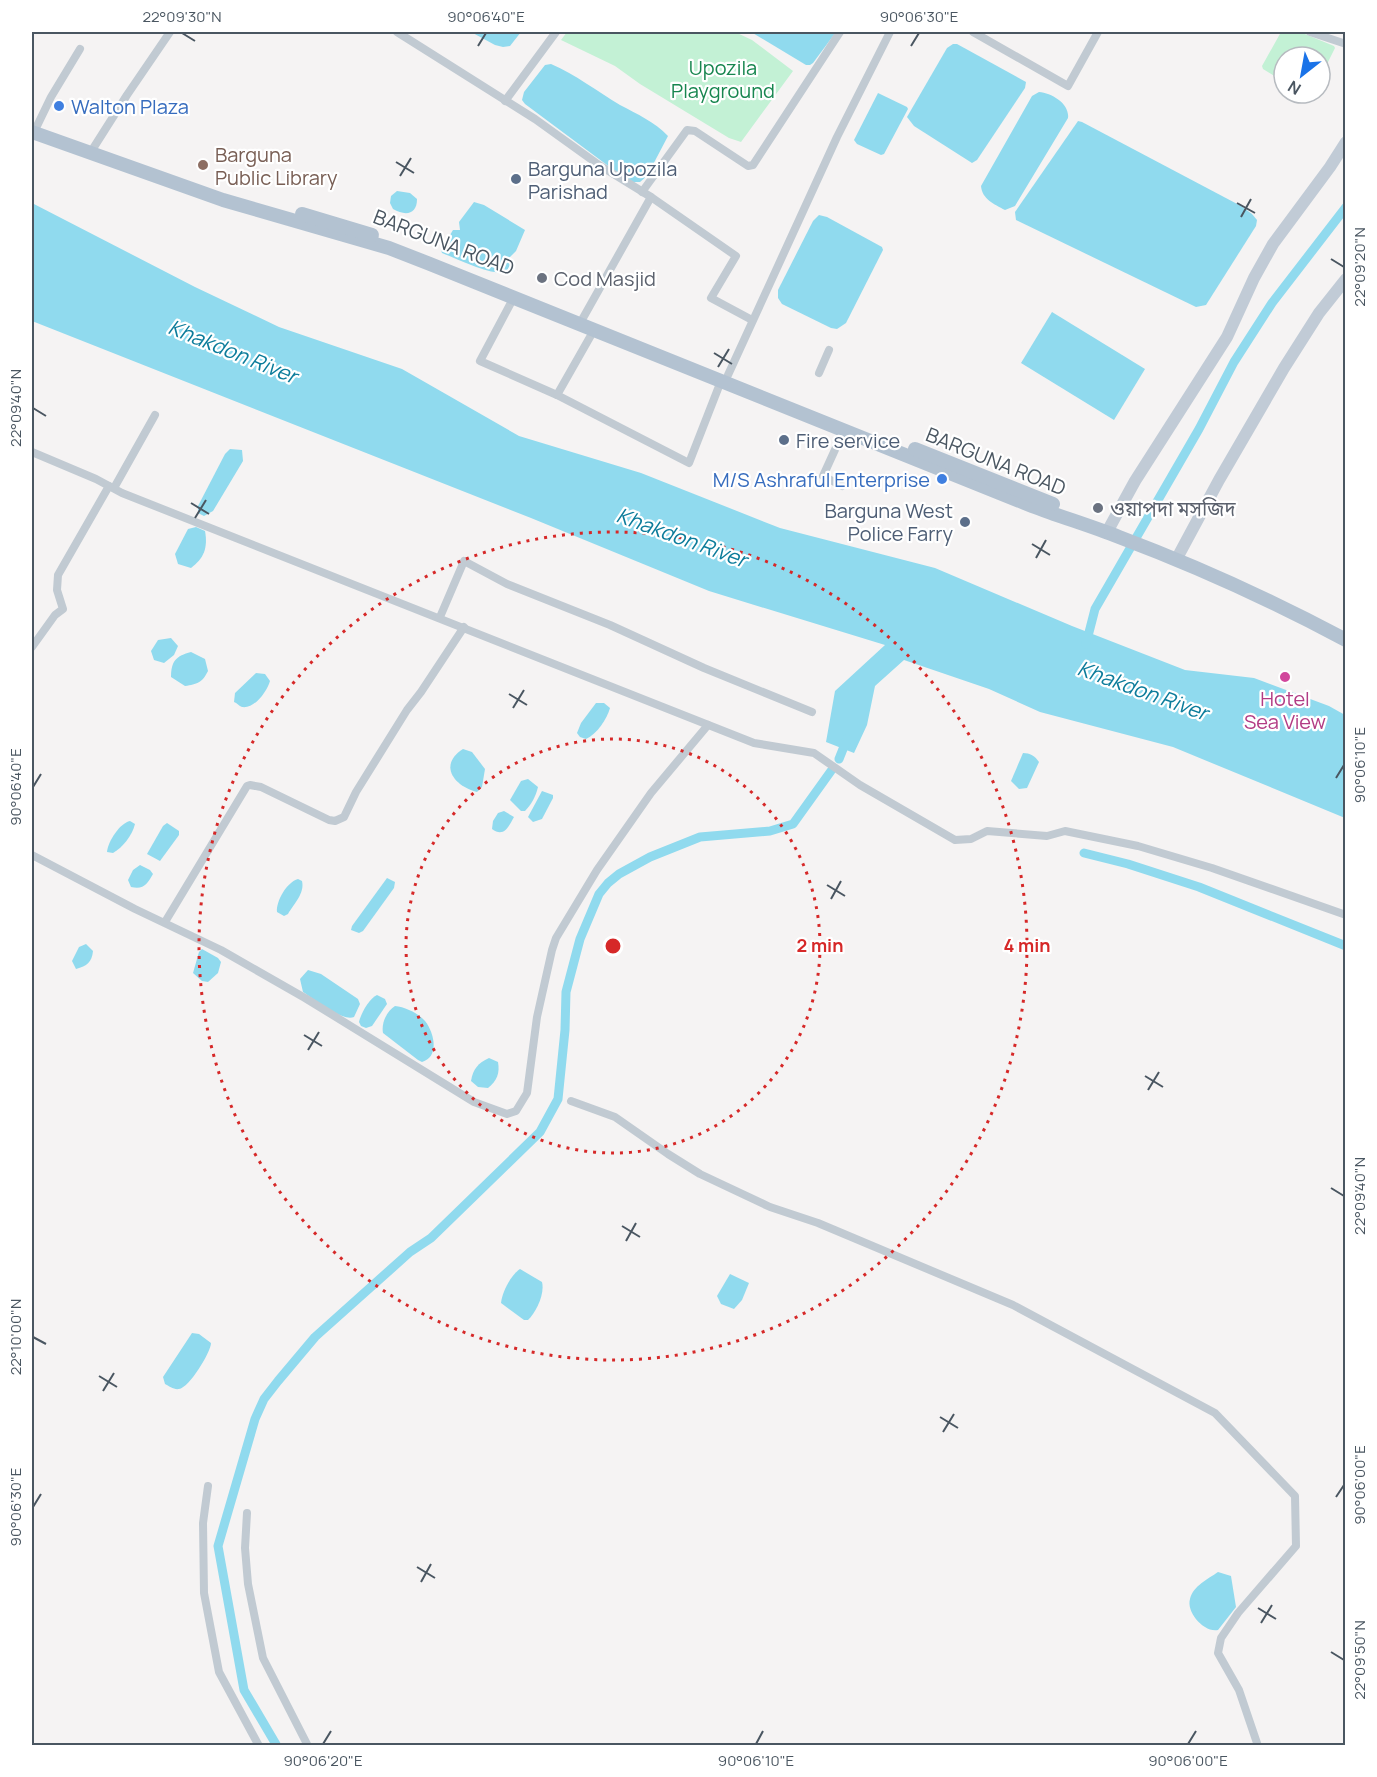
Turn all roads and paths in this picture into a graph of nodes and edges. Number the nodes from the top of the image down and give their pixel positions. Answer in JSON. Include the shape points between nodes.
{"nodes":[{"id":1,"x":170,"y":32,"type":"edge"},
{"id":2,"x":397,"y":32,"type":"edge"},
{"id":3,"x":556,"y":32,"type":"edge"},
{"id":4,"x":840,"y":32,"type":"edge"},
{"id":5,"x":890,"y":32,"type":"edge"},
{"id":6,"x":973,"y":32,"type":"edge"},
{"id":7,"x":1098,"y":32,"type":"edge"},
{"id":8,"x":1310,"y":32,"type":"edge"},
{"id":9,"x":1346,"y":44,"type":"edge"},
{"id":10,"x":80,"y":49,"type":"dead end"},
{"id":11,"x":505,"y":101,"type":"junction"},
{"id":12,"x":33,"y":128,"type":"edge"},
{"id":13,"x":1346,"y":142,"type":"edge"},
{"id":14,"x":94,"y":147,"type":"junction"},
{"id":15,"x":642,"y":192,"type":"junction"},
{"id":16,"x":651,"y":197,"type":"junction"},
{"id":17,"x":1346,"y":279,"type":"edge"},
{"id":18,"x":514,"y":297,"type":"junction"},
{"id":19,"x":583,"y":318,"type":"junction"},
{"id":20,"x":752,"y":320,"type":"junction"},
{"id":21,"x":594,"y":330,"type":"junction"},
{"id":22,"x":829,"y":350,"type":"dead end"},
{"id":23,"x":819,"y":373,"type":"dead end"},
{"id":24,"x":724,"y":378,"type":"junction"},
{"id":25,"x":556,"y":395,"type":"junction"},
{"id":26,"x":155,"y":415,"type":"dead end"},
{"id":27,"x":844,"y":430,"type":"junction"},
{"id":28,"x":32,"y":452,"type":"edge"},
{"id":29,"x":842,"y":486,"type":"dead end"},
{"id":30,"x":112,"y":487,"type":"junction"},
{"id":31,"x":1103,"y":531,"type":"junction"},
{"id":32,"x":1174,"y":559,"type":"junction"},
{"id":33,"x":440,"y":618,"type":"junction"},
{"id":34,"x":464,"y":627,"type":"junction"},
{"id":35,"x":1346,"y":640,"type":"edge"},
{"id":36,"x":32,"y":647,"type":"edge"},
{"id":37,"x":812,"y":711,"type":"dead end"},
{"id":38,"x":708,"y":725,"type":"junction"},
{"id":39,"x":32,"y":855,"type":"edge"},
{"id":40,"x":1346,"y":915,"type":"edge"},
{"id":41,"x":165,"y":922,"type":"junction"},
{"id":42,"x":571,"y":1101,"type":"dead end"},
{"id":43,"x":208,"y":1486,"type":"dead end"},
{"id":44,"x":247,"y":1513,"type":"dead end"},
{"id":45,"x":259,"y":1746,"type":"edge"},
{"id":46,"x":308,"y":1746,"type":"edge"},
{"id":47,"x":1258,"y":1746,"type":"edge"}],
"edges":[{"from":1,"to":14,"type":"street"},
{"from":2,"to":11,"type":"street"},
{"from":3,"to":11,"type":"street"},
{"from":4,"to":15,"type":"street","via":[[753,165],[748,166],[695,131],[687,130]]},
{"from":5,"to":20,"type":"street"},
{"from":6,"to":7,"type":"street","via":[[1068,86]]},
{"from":8,"to":9,"type":"street"},
{"from":10,"to":12,"type":"street"},
{"from":11,"to":15,"type":"street"},
{"from":12,"to":14,"type":"main road","name":"BARGUNA ROAD"},
{"from":12,"to":18,"type":"main road","name":"BARGUNA ROAD","via":[[223,200],[389,248]]},
{"from":13,"to":31,"type":"street","via":[[1273,244],[1227,337]]},
{"from":14,"to":19,"type":"main road","name":"BARGUNA ROAD","via":[[259,203],[367,233]]},
{"from":15,"to":16,"type":"street"},
{"from":16,"to":19,"type":"street"},
{"from":16,"to":20,"type":"street","via":[[736,256],[711,298]]},
{"from":17,"to":32,"type":"street","via":[[1284,368]]},
{"from":18,"to":21,"type":"main road","name":"BARGUNA ROAD"},
{"from":18,"to":25,"type":"street","via":[[480,361]]},
{"from":19,"to":24,"type":"main road","name":"BARGUNA ROAD"},
{"from":20,"to":24,"type":"street"},
{"from":21,"to":24,"type":"main road","name":"BARGUNA ROAD"},
{"from":21,"to":25,"type":"street"},
{"from":22,"to":23,"type":"street"},
{"from":24,"to":25,"type":"street","via":[[689,463]]},
{"from":24,"to":27,"type":"main road","name":"BARGUNA ROAD"},
{"from":24,"to":31,"type":"main road","name":"BARGUNA ROAD","via":[[1071,512]]},
{"from":26,"to":30,"type":"street"},
{"from":27,"to":29,"type":"street","via":[[823,476]]},
{"from":27,"to":31,"type":"main road","name":"BARGUNA ROAD"},
{"from":28,"to":30,"type":"street"},
{"from":30,"to":33,"type":"street"},
{"from":30,"to":36,"type":"street","via":[[58,575],[57,590],[63,609]]},
{"from":31,"to":32,"type":"main road","name":"BARGUNA ROAD"},
{"from":32,"to":35,"type":"main road","name":"BARGUNA ROAD"},
{"from":33,"to":34,"type":"street"},
{"from":33,"to":37,"type":"street","via":[[464,561],[507,584]]},
{"from":34,"to":38,"type":"street"},
{"from":34,"to":41,"type":"street","via":[[407,710],[344,817],[329,820],[261,787],[247,786]]},
{"from":38,"to":40,"type":"street","via":[[754,743],[814,753],[860,785],[955,840],[971,839],[987,831],[1047,836],[1065,831],[1138,846],[1212,868]]},
{"from":38,"to":41,"type":"street","via":[[651,793],[556,938],[537,1017],[527,1093],[511,1113],[474,1102],[305,998]]},
{"from":39,"to":41,"type":"street"},
{"from":42,"to":47,"type":"street","via":[[615,1117],[700,1174],[770,1207],[818,1223],[1012,1305],[1215,1413],[1295,1496],[1296,1546],[1238,1613],[1221,1638],[1218,1653],[1239,1690]]},
{"from":43,"to":45,"type":"street","via":[[203,1522],[204,1593],[219,1672]]},
{"from":44,"to":46,"type":"street","via":[[248,1584],[263,1658]]}]}
